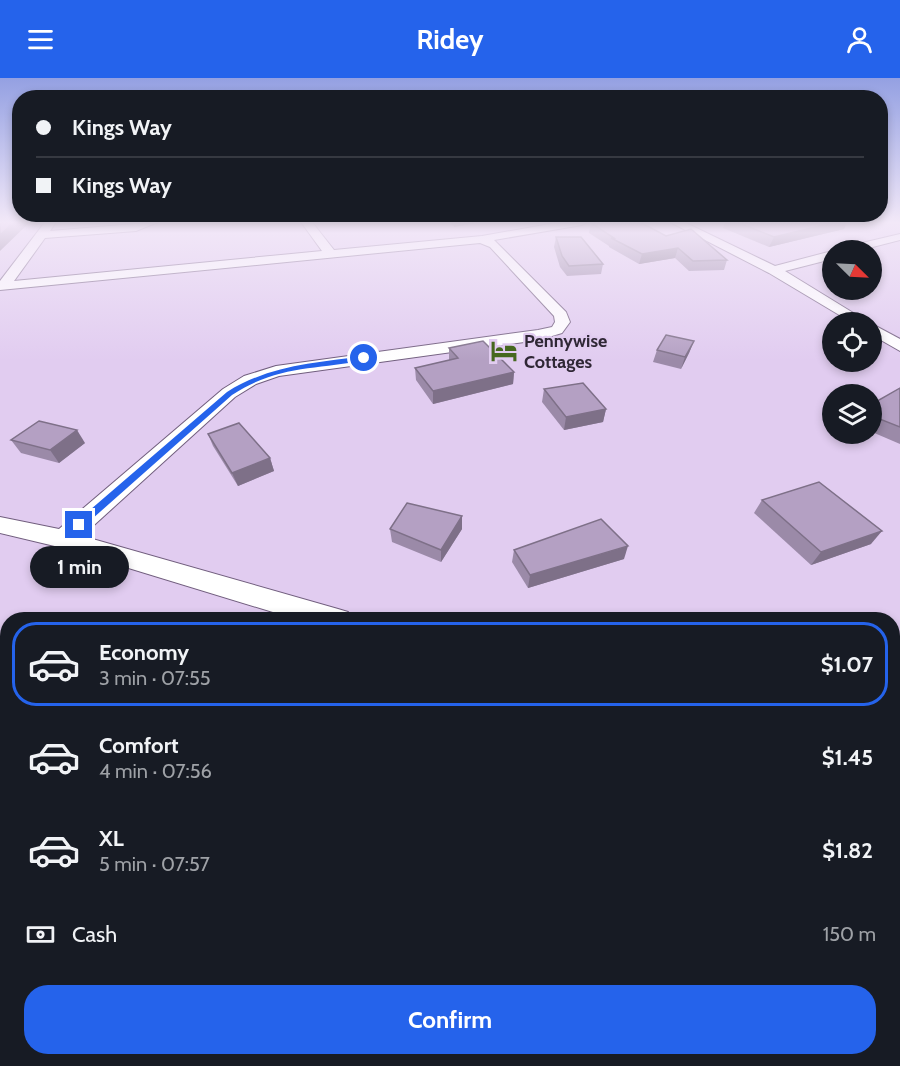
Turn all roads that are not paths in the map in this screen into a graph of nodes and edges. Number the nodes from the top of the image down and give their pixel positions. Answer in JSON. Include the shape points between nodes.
{"nodes":[{"id":1,"x":16,"y":268,"type":"edge"},
{"id":2,"x":186,"y":268,"type":"edge"},
{"id":3,"x":516,"y":268,"type":"edge"},
{"id":4,"x":770,"y":268,"type":"edge"},
{"id":5,"x":781,"y":268,"type":"edge"},
{"id":6,"x":774,"y":270,"type":"junction"},
{"id":7,"x":1,"y":286,"type":"edge"},
{"id":8,"x":844,"y":312,"type":"edge"},
{"id":9,"x":882,"y":335,"type":"edge"},
{"id":10,"x":900,"y":346,"type":"edge"},
{"id":11,"x":0,"y":525,"type":"edge"},
{"id":12,"x":64,"y":539,"type":"junction"},
{"id":13,"x":311,"y":612,"type":"edge"}],
"edges":[{"from":1,"to":7,"type":"street"},
{"from":2,"to":7,"type":"street"},
{"from":3,"to":12,"type":"street","via":[[561,315],[563,322],[556,330],[276,371],[250,380],[189,427]]},
{"from":4,"to":6,"type":"street"},
{"from":5,"to":6,"type":"street"},
{"from":6,"to":8,"type":"street"},
{"from":9,"to":10,"type":"street"},
{"from":11,"to":12,"type":"street"},
{"from":12,"to":13,"type":"street"}]}
